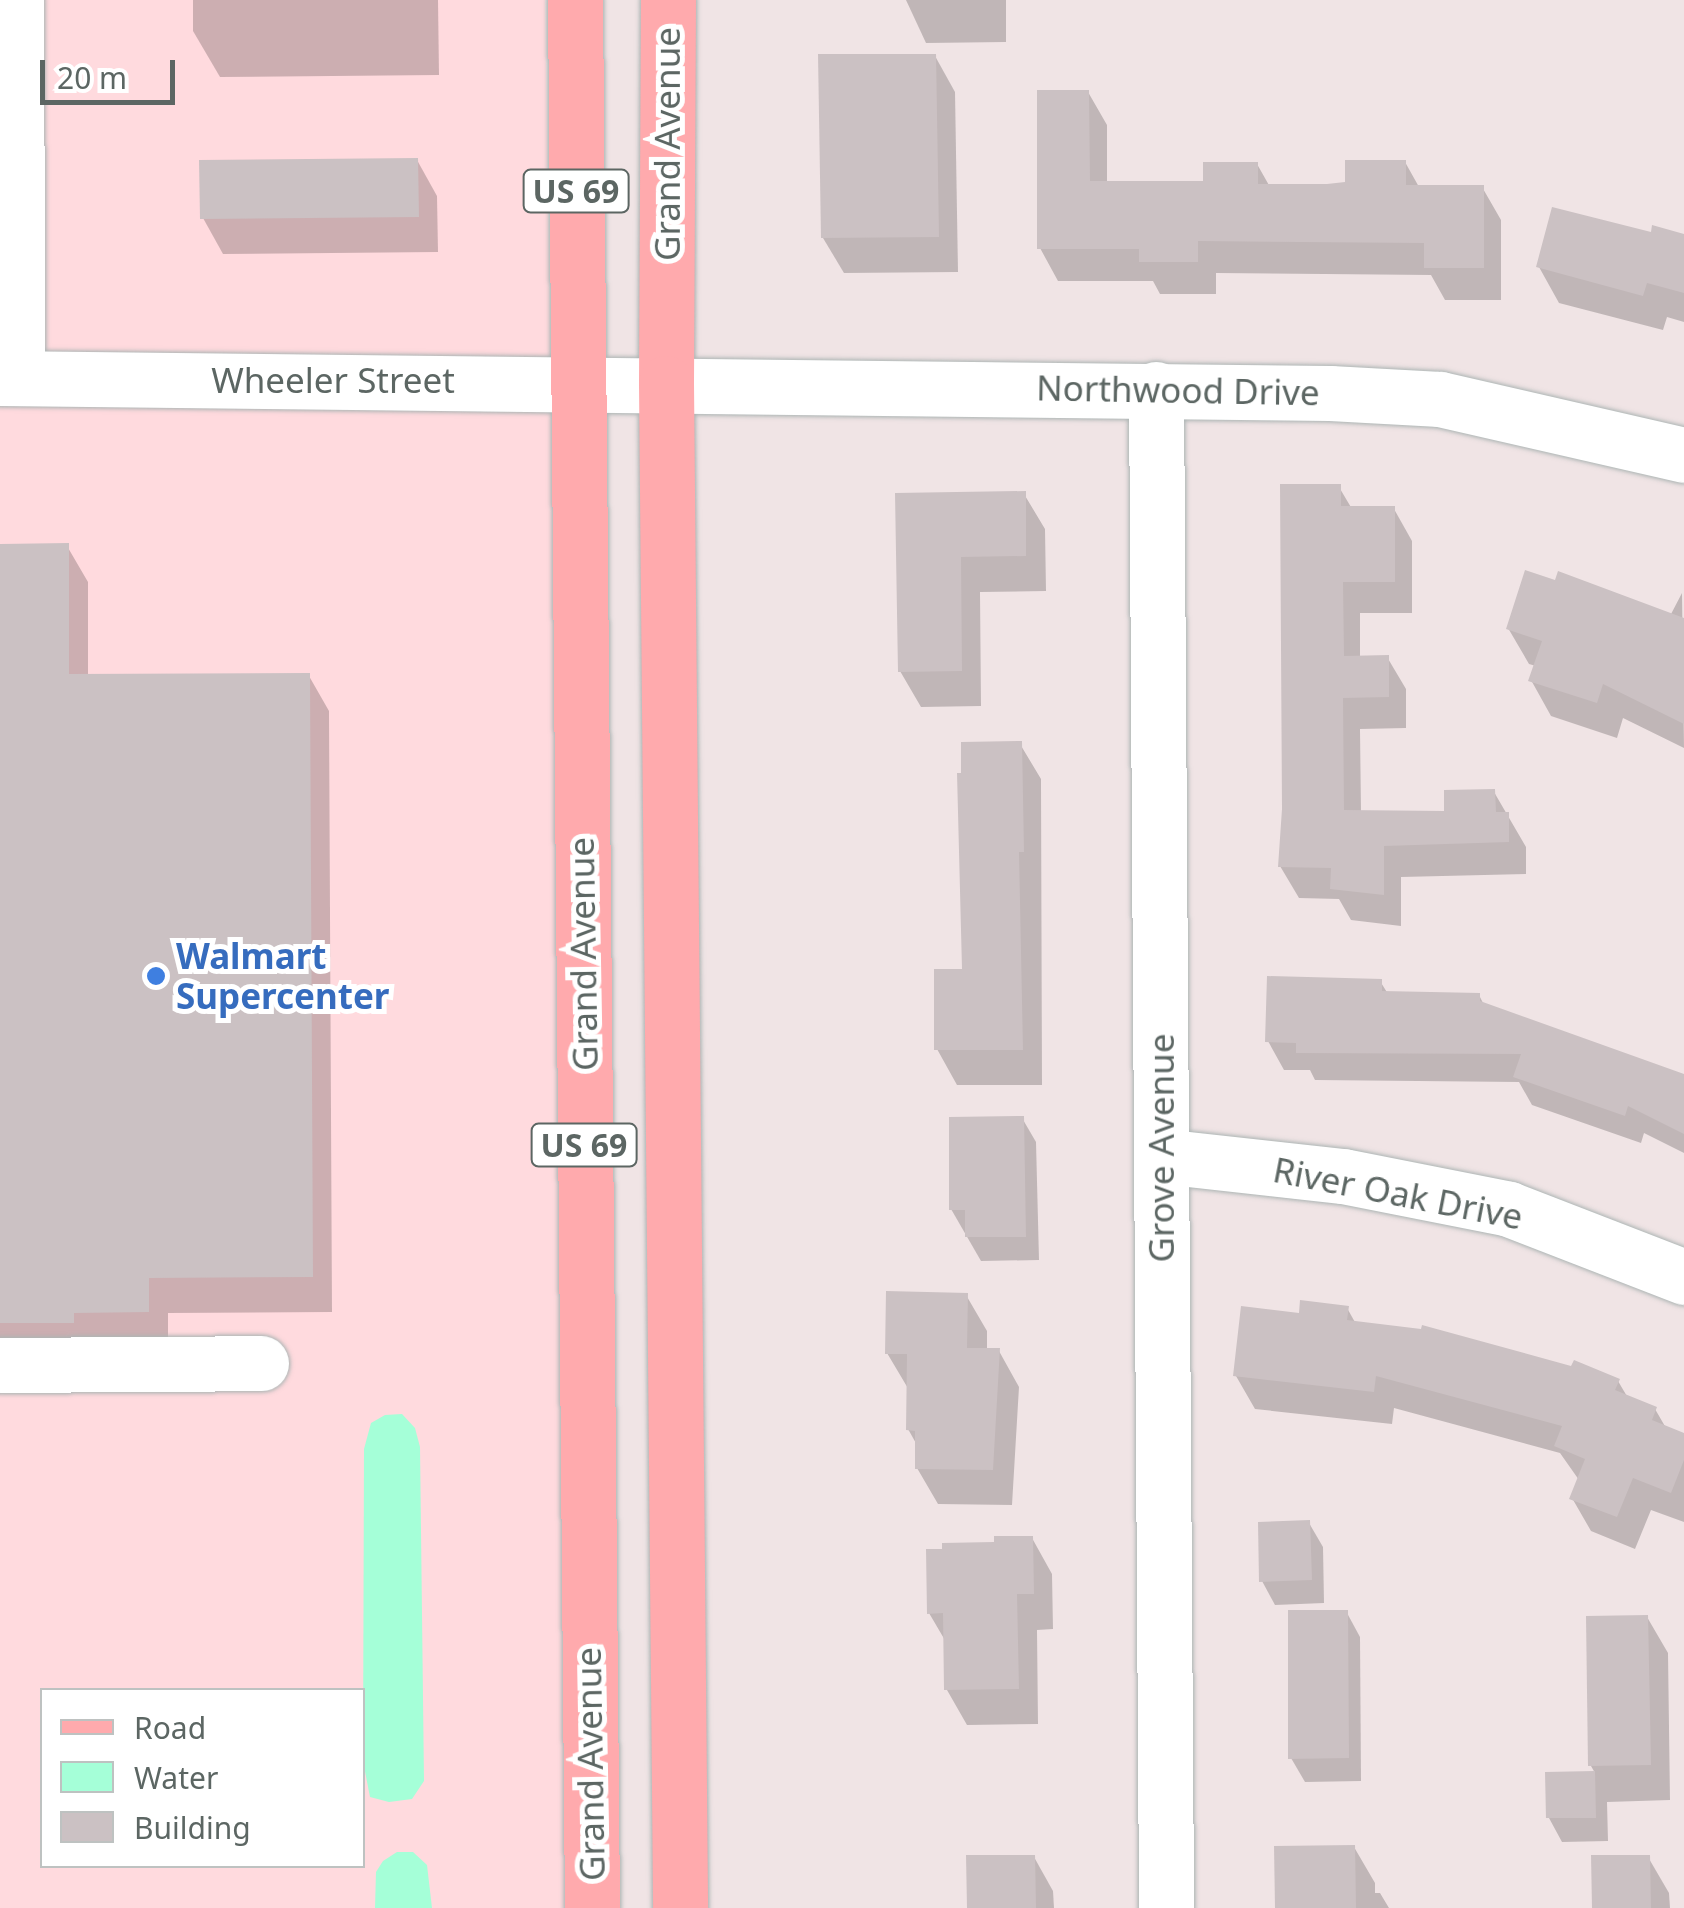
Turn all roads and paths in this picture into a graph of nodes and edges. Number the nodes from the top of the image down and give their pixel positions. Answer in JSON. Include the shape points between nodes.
{"nodes":[{"id":1,"x":16,"y":0,"type":"edge"},
{"id":2,"x":575,"y":0,"type":"edge"},
{"id":3,"x":668,"y":0,"type":"edge"},
{"id":4,"x":8,"y":378,"type":"edge"},
{"id":5,"x":577,"y":382,"type":"junction"},
{"id":6,"x":666,"y":382,"type":"junction"},
{"id":7,"x":1156,"y":388,"type":"junction"},
{"id":8,"x":1684,"y":456,"type":"edge"},
{"id":9,"x":1162,"y":1156,"type":"junction"},
{"id":10,"x":1684,"y":1277,"type":"edge"},
{"id":11,"x":260,"y":1364,"type":"dead end"},
{"id":12,"x":0,"y":1365,"type":"edge"},
{"id":13,"x":592,"y":1908,"type":"edge"},
{"id":14,"x":680,"y":1908,"type":"edge"},
{"id":15,"x":1166,"y":1908,"type":"edge"}],
"edges":[{"from":1,"to":4,"type":"street"},
{"from":2,"to":5,"type":"main road","name":"Grand Avenue","number":"US 69"},
{"from":3,"to":6,"type":"main road","name":"Grand Avenue","number":"US 69"},
{"from":4,"to":5,"type":"street","name":"Wheeler Street"},
{"from":5,"to":6,"type":"street","name":"Wheeler Street"},
{"from":5,"to":13,"type":"main road","name":"Grand Avenue","number":"US 69"},
{"from":6,"to":7,"type":"street","name":"Northwood Drive"},
{"from":6,"to":14,"type":"main road","name":"Grand Avenue","number":"US 69"},
{"from":7,"to":8,"type":"street","name":"Northwood Drive","via":[[1440,399]]},
{"from":7,"to":9,"type":"street","name":"Grove Avenue"},
{"from":9,"to":10,"type":"street","name":"River Oak Drive","via":[[1343,1176],[1509,1209]]},
{"from":9,"to":15,"type":"street","name":"Grove Avenue"},
{"from":11,"to":12,"type":"street"}]}
